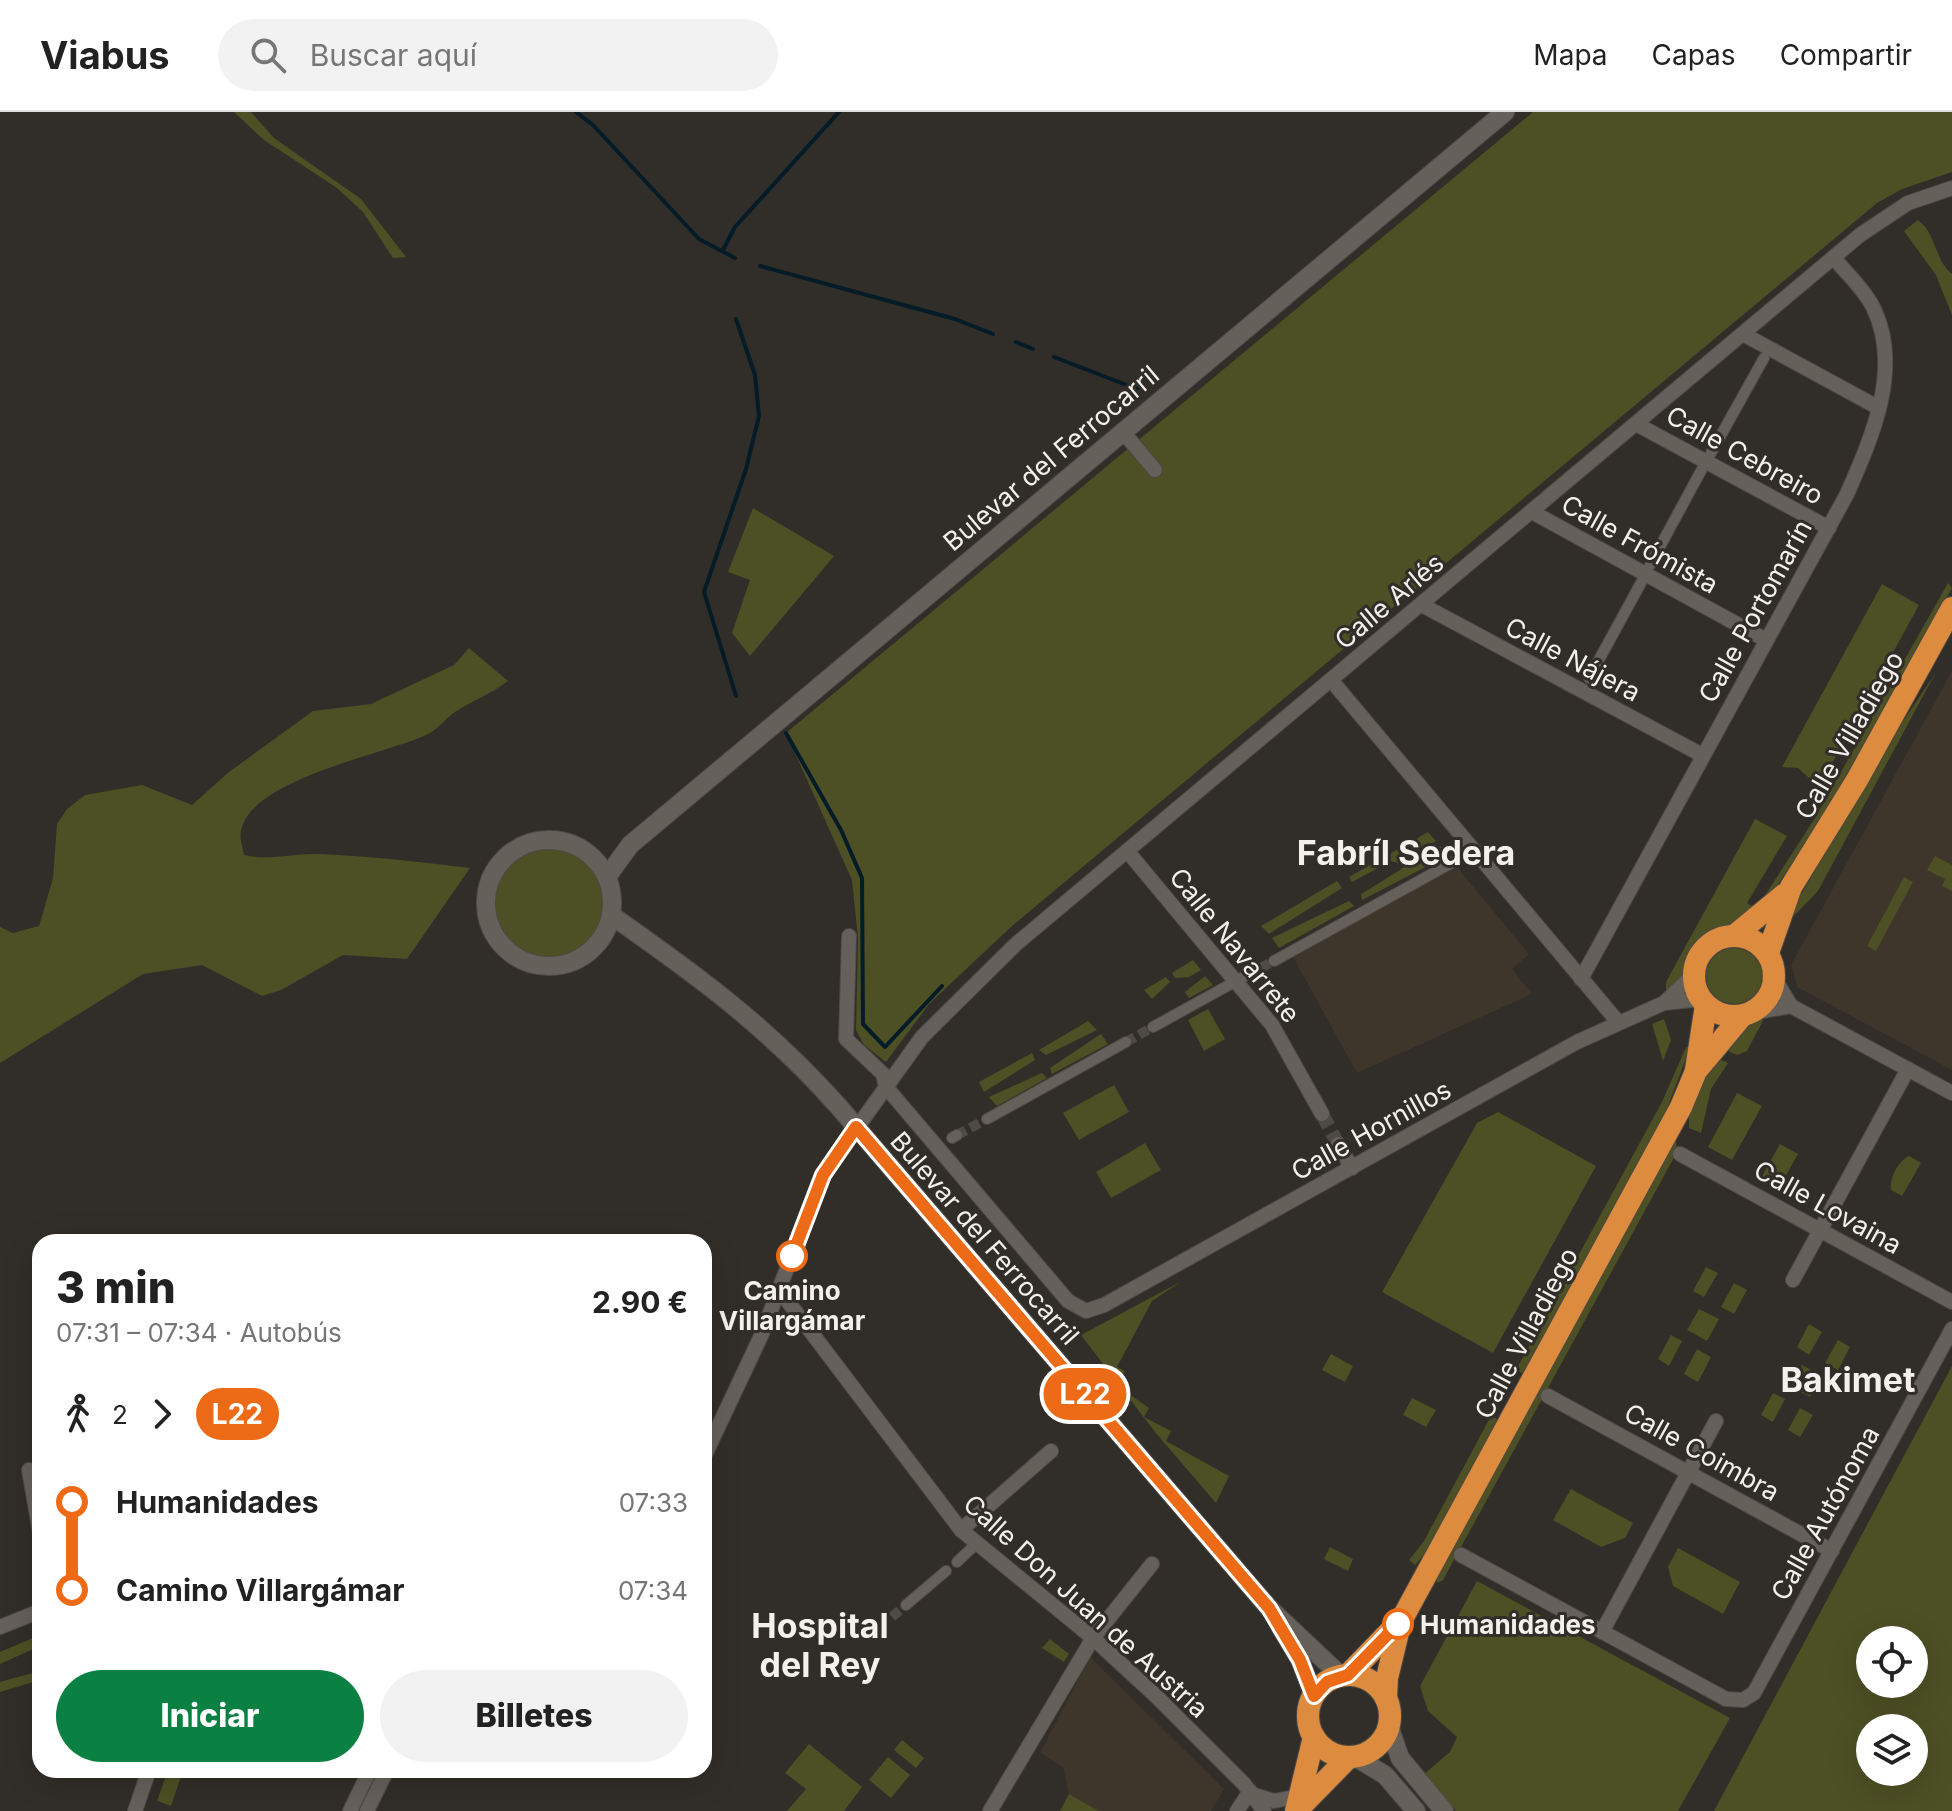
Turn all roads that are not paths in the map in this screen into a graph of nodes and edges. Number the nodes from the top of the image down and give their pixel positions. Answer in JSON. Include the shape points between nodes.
{"nodes":[{"id":1,"x":1505,"y":112,"type":"edge"},
{"id":2,"x":1952,"y":188,"type":"edge"},
{"id":3,"x":1834,"y":258,"type":"junction"},
{"id":4,"x":1743,"y":334,"type":"junction"},
{"id":5,"x":1764,"y":358,"type":"dead end"},
{"id":6,"x":1879,"y":408,"type":"junction"},
{"id":7,"x":1638,"y":425,"type":"junction"},
{"id":8,"x":1123,"y":432,"type":"junction"},
{"id":9,"x":1711,"y":453,"type":"dead end"},
{"id":10,"x":1702,"y":469,"type":"dead end"},
{"id":11,"x":1155,"y":470,"type":"dead end"},
{"id":12,"x":1534,"y":513,"type":"junction"},
{"id":13,"x":1829,"y":528,"type":"junction"},
{"id":14,"x":1650,"y":565,"type":"dead end"},
{"id":15,"x":1642,"y":581,"type":"dead end"},
{"id":16,"x":1422,"y":605,"type":"junction"},
{"id":17,"x":1952,"y":608,"type":"edge"},
{"id":18,"x":1766,"y":640,"type":"junction"},
{"id":19,"x":1589,"y":678,"type":"dead end"},
{"id":20,"x":1331,"y":680,"type":"junction"},
{"id":21,"x":1702,"y":755,"type":"junction"},
{"id":22,"x":630,"y":845,"type":"junction"},
{"id":23,"x":1128,"y":852,"type":"junction"},
{"id":24,"x":594,"y":859,"type":"junction"},
{"id":25,"x":1457,"y":860,"type":"dead end"},
{"id":26,"x":607,"y":877,"type":"junction"},
{"id":27,"x":1791,"y":887,"type":"junction"},
{"id":28,"x":609,"y":921,"type":"junction"},
{"id":29,"x":849,"y":936,"type":"dead end"},
{"id":30,"x":1734,"y":936,"type":"junction"},
{"id":31,"x":1768,"y":953,"type":"junction"},
{"id":32,"x":1274,"y":961,"type":"tunnel mouth"},
{"id":33,"x":1694,"y":974,"type":"junction"},
{"id":34,"x":1242,"y":978,"type":"junction"},
{"id":35,"x":1581,"y":979,"type":"junction"},
{"id":36,"x":1775,"y":979,"type":"junction"},
{"id":37,"x":1592,"y":992,"type":"junction"},
{"id":38,"x":1703,"y":1002,"type":"junction"},
{"id":39,"x":1664,"y":1003,"type":"junction"},
{"id":40,"x":1791,"y":1006,"type":"junction"},
{"id":41,"x":1746,"y":1015,"type":"junction"},
{"id":42,"x":1618,"y":1022,"type":"junction"},
{"id":43,"x":1153,"y":1027,"type":"tunnel mouth"},
{"id":44,"x":1587,"y":1037,"type":"junction"},
{"id":45,"x":1126,"y":1042,"type":"tunnel mouth"},
{"id":46,"x":1908,"y":1069,"type":"junction"},
{"id":47,"x":1696,"y":1071,"type":"junction"},
{"id":48,"x":886,"y":1087,"type":"junction"},
{"id":49,"x":1952,"y":1093,"type":"edge"},
{"id":50,"x":1322,"y":1114,"type":"tunnel mouth"},
{"id":51,"x":987,"y":1119,"type":"tunnel mouth"},
{"id":52,"x":856,"y":1127,"type":"junction"},
{"id":53,"x":1338,"y":1144,"type":"tunnel mouth"},
{"id":54,"x":1680,"y":1154,"type":"dead end"},
{"id":55,"x":1352,"y":1168,"type":"junction"},
{"id":56,"x":1820,"y":1230,"type":"junction"},
{"id":57,"x":1793,"y":1280,"type":"dead end"},
{"id":58,"x":780,"y":1291,"type":"junction"},
{"id":59,"x":1952,"y":1302,"type":"edge"},
{"id":60,"x":1952,"y":1329,"type":"edge"},
{"id":61,"x":1548,"y":1396,"type":"dead end"},
{"id":62,"x":1716,"y":1421,"type":"dead end"},
{"id":63,"x":712,"y":1440,"type":"edge"},
{"id":64,"x":1051,"y":1451,"type":"dead end"},
{"id":65,"x":29,"y":1470,"type":"dead end"},
{"id":66,"x":1689,"y":1472,"type":"junction"},
{"id":67,"x":32,"y":1487,"type":"edge"},
{"id":68,"x":961,"y":1530,"type":"junction"},
{"id":69,"x":976,"y":1544,"type":"junction"},
{"id":70,"x":1832,"y":1551,"type":"junction"},
{"id":71,"x":1461,"y":1555,"type":"dead end"},
{"id":72,"x":957,"y":1562,"type":"dead end"},
{"id":73,"x":1152,"y":1564,"type":"dead end"},
{"id":74,"x":946,"y":1571,"type":"dead end"},
{"id":75,"x":906,"y":1605,"type":"tunnel mouth"},
{"id":76,"x":1269,"y":1608,"type":"junction"},
{"id":77,"x":32,"y":1614,"type":"edge"},
{"id":78,"x":1402,"y":1619,"type":"junction"},
{"id":79,"x":0,"y":1627,"type":"edge"},
{"id":80,"x":1602,"y":1632,"type":"junction"},
{"id":81,"x":1093,"y":1638,"type":"junction"},
{"id":82,"x":1345,"y":1676,"type":"junction"},
{"id":83,"x":1314,"y":1696,"type":"junction"},
{"id":84,"x":1386,"y":1698,"type":"junction"},
{"id":85,"x":1389,"y":1726,"type":"junction"},
{"id":86,"x":1314,"y":1737,"type":"junction"},
{"id":87,"x":1352,"y":1757,"type":"junction"},
{"id":88,"x":146,"y":1778,"type":"edge"},
{"id":89,"x":366,"y":1778,"type":"edge"},
{"id":90,"x":383,"y":1778,"type":"edge"},
{"id":91,"x":1252,"y":1793,"type":"junction"},
{"id":92,"x":1298,"y":1806,"type":"edge"},
{"id":93,"x":135,"y":1811,"type":"edge"},
{"id":94,"x":350,"y":1811,"type":"edge"},
{"id":95,"x":367,"y":1811,"type":"edge"},
{"id":96,"x":990,"y":1811,"type":"edge"},
{"id":97,"x":1237,"y":1811,"type":"edge"},
{"id":98,"x":1264,"y":1811,"type":"edge"},
{"id":99,"x":1416,"y":1811,"type":"edge"},
{"id":100,"x":1444,"y":1811,"type":"edge"}],
"edges":[{"from":1,"to":8,"type":"main road","name":"Bulevar del Ferrocarril"},
{"from":2,"to":3,"type":"street","name":"Calle Arlés","via":[[1885,216]]},
{"from":3,"to":4,"type":"street","name":"Calle Arlés"},
{"from":3,"to":6,"type":"street","name":"Calle Portomarín","via":[[1867,296],[1879,323],[1886,360]]},
{"from":4,"to":6,"type":"street"},
{"from":4,"to":7,"type":"street","name":"Calle Arlés"},
{"from":5,"to":9,"type":"street"},
{"from":6,"to":13,"type":"street","name":"Calle Portomarín","via":[[1864,455]]},
{"from":7,"to":12,"type":"street","name":"Calle Arlés"},
{"from":7,"to":13,"type":"street","name":"Calle Cebreiro"},
{"from":8,"to":11,"type":"street"},
{"from":8,"to":22,"type":"main road","name":"Bulevar del Ferrocarril"},
{"from":10,"to":14,"type":"street"},
{"from":12,"to":16,"type":"street","name":"Calle Arlés"},
{"from":12,"to":18,"type":"street","name":"Calle Frómista"},
{"from":13,"to":18,"type":"street","name":"Calle Portomarín"},
{"from":15,"to":19,"type":"street"},
{"from":16,"to":20,"type":"street","name":"Calle Arlés"},
{"from":16,"to":21,"type":"street","name":"Calle Nájera"},
{"from":17,"to":27,"type":"highway","name":"Calle Villadiego"},
{"from":18,"to":21,"type":"street","name":"Calle Portomarín"},
{"from":20,"to":23,"type":"street","name":"Calle Arlés"},
{"from":20,"to":35,"type":"street"},
{"from":21,"to":35,"type":"street","name":"Calle Portomarín"},
{"from":22,"to":24,"type":"main road","name":"Bulevar del Ferrocarril"},
{"from":22,"to":26,"type":"main road","name":"Bulevar del Ferrocarril"},
{"from":23,"to":34,"type":"street","name":"Calle Navarrete"},
{"from":23,"to":48,"type":"street","name":"Calle Arlés","via":[[954,1001]]},
{"from":24,"to":26,"type":"main road"},
{"from":24,"to":28,"type":"main road","via":[[560,841],[522,847],[494,873],[487,911],[503,947],[535,965],[553,967],[586,955]]},
{"from":25,"to":32,"type":"street"},
{"from":26,"to":28,"type":"main road"},
{"from":27,"to":30,"type":"highway","name":"Calle Villadiego"},
{"from":27,"to":31,"type":"highway","name":"Calle Villadiego"},
{"from":28,"to":52,"type":"main road","name":"Bulevar del Ferrocarril","via":[[635,931],[708,982],[763,1028]]},
{"from":29,"to":48,"type":"street","via":[[846,1039],[883,1074]]},
{"from":30,"to":31,"type":"highway","via":[[1748,938]]},
{"from":30,"to":33,"type":"highway","via":[[1703,950]]},
{"from":31,"to":36,"type":"highway"},
{"from":33,"to":38,"type":"highway"},
{"from":33,"to":39,"type":"street","name":"Calle Hornillos"},
{"from":34,"to":43,"type":"street"},
{"from":34,"to":50,"type":"street","name":"Calle Navarrete"},
{"from":35,"to":37,"type":"street"},
{"from":36,"to":40,"type":"street"},
{"from":36,"to":41,"type":"highway","via":[[1770,995]]},
{"from":37,"to":42,"type":"street"},
{"from":37,"to":44,"type":"street","via":[[1598,1016]]},
{"from":38,"to":39,"type":"street","name":"Calle Hornillos"},
{"from":38,"to":41,"type":"highway","via":[[1721,1015]]},
{"from":38,"to":47,"type":"highway","name":"Calle Villadiego"},
{"from":39,"to":42,"type":"street","name":"Calle Hornillos"},
{"from":40,"to":41,"type":"street"},
{"from":40,"to":46,"type":"street"},
{"from":41,"to":47,"type":"highway","name":"Calle Villadiego"},
{"from":42,"to":44,"type":"street","name":"Calle Hornillos"},
{"from":44,"to":55,"type":"street","name":"Calle Hornillos"},
{"from":45,"to":51,"type":"street"},
{"from":46,"to":49,"type":"street"},
{"from":46,"to":56,"type":"street"},
{"from":47,"to":78,"type":"highway","name":"Calle Villadiego"},
{"from":48,"to":52,"type":"street","name":"Calle Arlés"},
{"from":48,"to":55,"type":"street","name":"Calle Hornillos","via":[[1068,1301],[1086,1311]]},
{"from":52,"to":58,"type":"street","name":"Calle Arlés","via":[[818,1185]]},
{"from":52,"to":76,"type":"main road","name":"Bulevar del Ferrocarril"},
{"from":53,"to":55,"type":"street"},
{"from":54,"to":56,"type":"street","name":"Calle Lovaina"},
{"from":56,"to":57,"type":"street"},
{"from":56,"to":59,"type":"street","name":"Calle Lovaina"},
{"from":58,"to":63,"type":"street","name":"Calle Arlés"},
{"from":58,"to":68,"type":"street","name":"Calle Don Juan de Austria"},
{"from":60,"to":70,"type":"street","name":"Calle Autónoma"},
{"from":61,"to":66,"type":"street","name":"Calle Coimbra"},
{"from":62,"to":66,"type":"street"},
{"from":64,"to":68,"type":"street"},
{"from":65,"to":67,"type":"street"},
{"from":66,"to":70,"type":"street","name":"Calle Coimbra"},
{"from":66,"to":80,"type":"street"},
{"from":68,"to":69,"type":"street","name":"Calle Don Juan de Austria"},
{"from":69,"to":72,"type":"street"},
{"from":69,"to":81,"type":"street","name":"Calle Don Juan de Austria"},
{"from":70,"to":80,"type":"street","name":"Calle Autónoma","via":[[1754,1693],[1743,1700],[1726,1699]]},
{"from":71,"to":80,"type":"street"},
{"from":73,"to":81,"type":"street"},
{"from":74,"to":75,"type":"street"},
{"from":76,"to":82,"type":"main road","name":"Bulevar del Ferrocarril"},
{"from":76,"to":83,"type":"main road","name":"Bulevar del Ferrocarril"},
{"from":77,"to":79,"type":"street"},
{"from":78,"to":82,"type":"highway","name":"Calle Villadiego"},
{"from":78,"to":84,"type":"highway","name":"Calle Villadiego"},
{"from":81,"to":91,"type":"street","name":"Calle Don Juan de Austria"},
{"from":81,"to":96,"type":"street"},
{"from":82,"to":83,"type":"highway","via":[[1327,1682]]},
{"from":82,"to":84,"type":"highway","via":[[1368,1680]]},
{"from":83,"to":86,"type":"highway","via":[[1309,1720]]},
{"from":84,"to":85,"type":"highway"},
{"from":85,"to":87,"type":"highway","via":[[1377,1746]]},
{"from":85,"to":100,"type":"main road","via":[[1400,1758]]},
{"from":86,"to":87,"type":"highway","via":[[1329,1752]]},
{"from":86,"to":92,"type":"highway"},
{"from":87,"to":92,"type":"highway"},
{"from":87,"to":99,"type":"main road","via":[[1385,1775]]},
{"from":88,"to":93,"type":"street"},
{"from":89,"to":94,"type":"street"},
{"from":90,"to":95,"type":"street"},
{"from":91,"to":92,"type":"street"},
{"from":91,"to":97,"type":"street"},
{"from":91,"to":98,"type":"street","name":"Calle Don Juan de Austria"}]}
